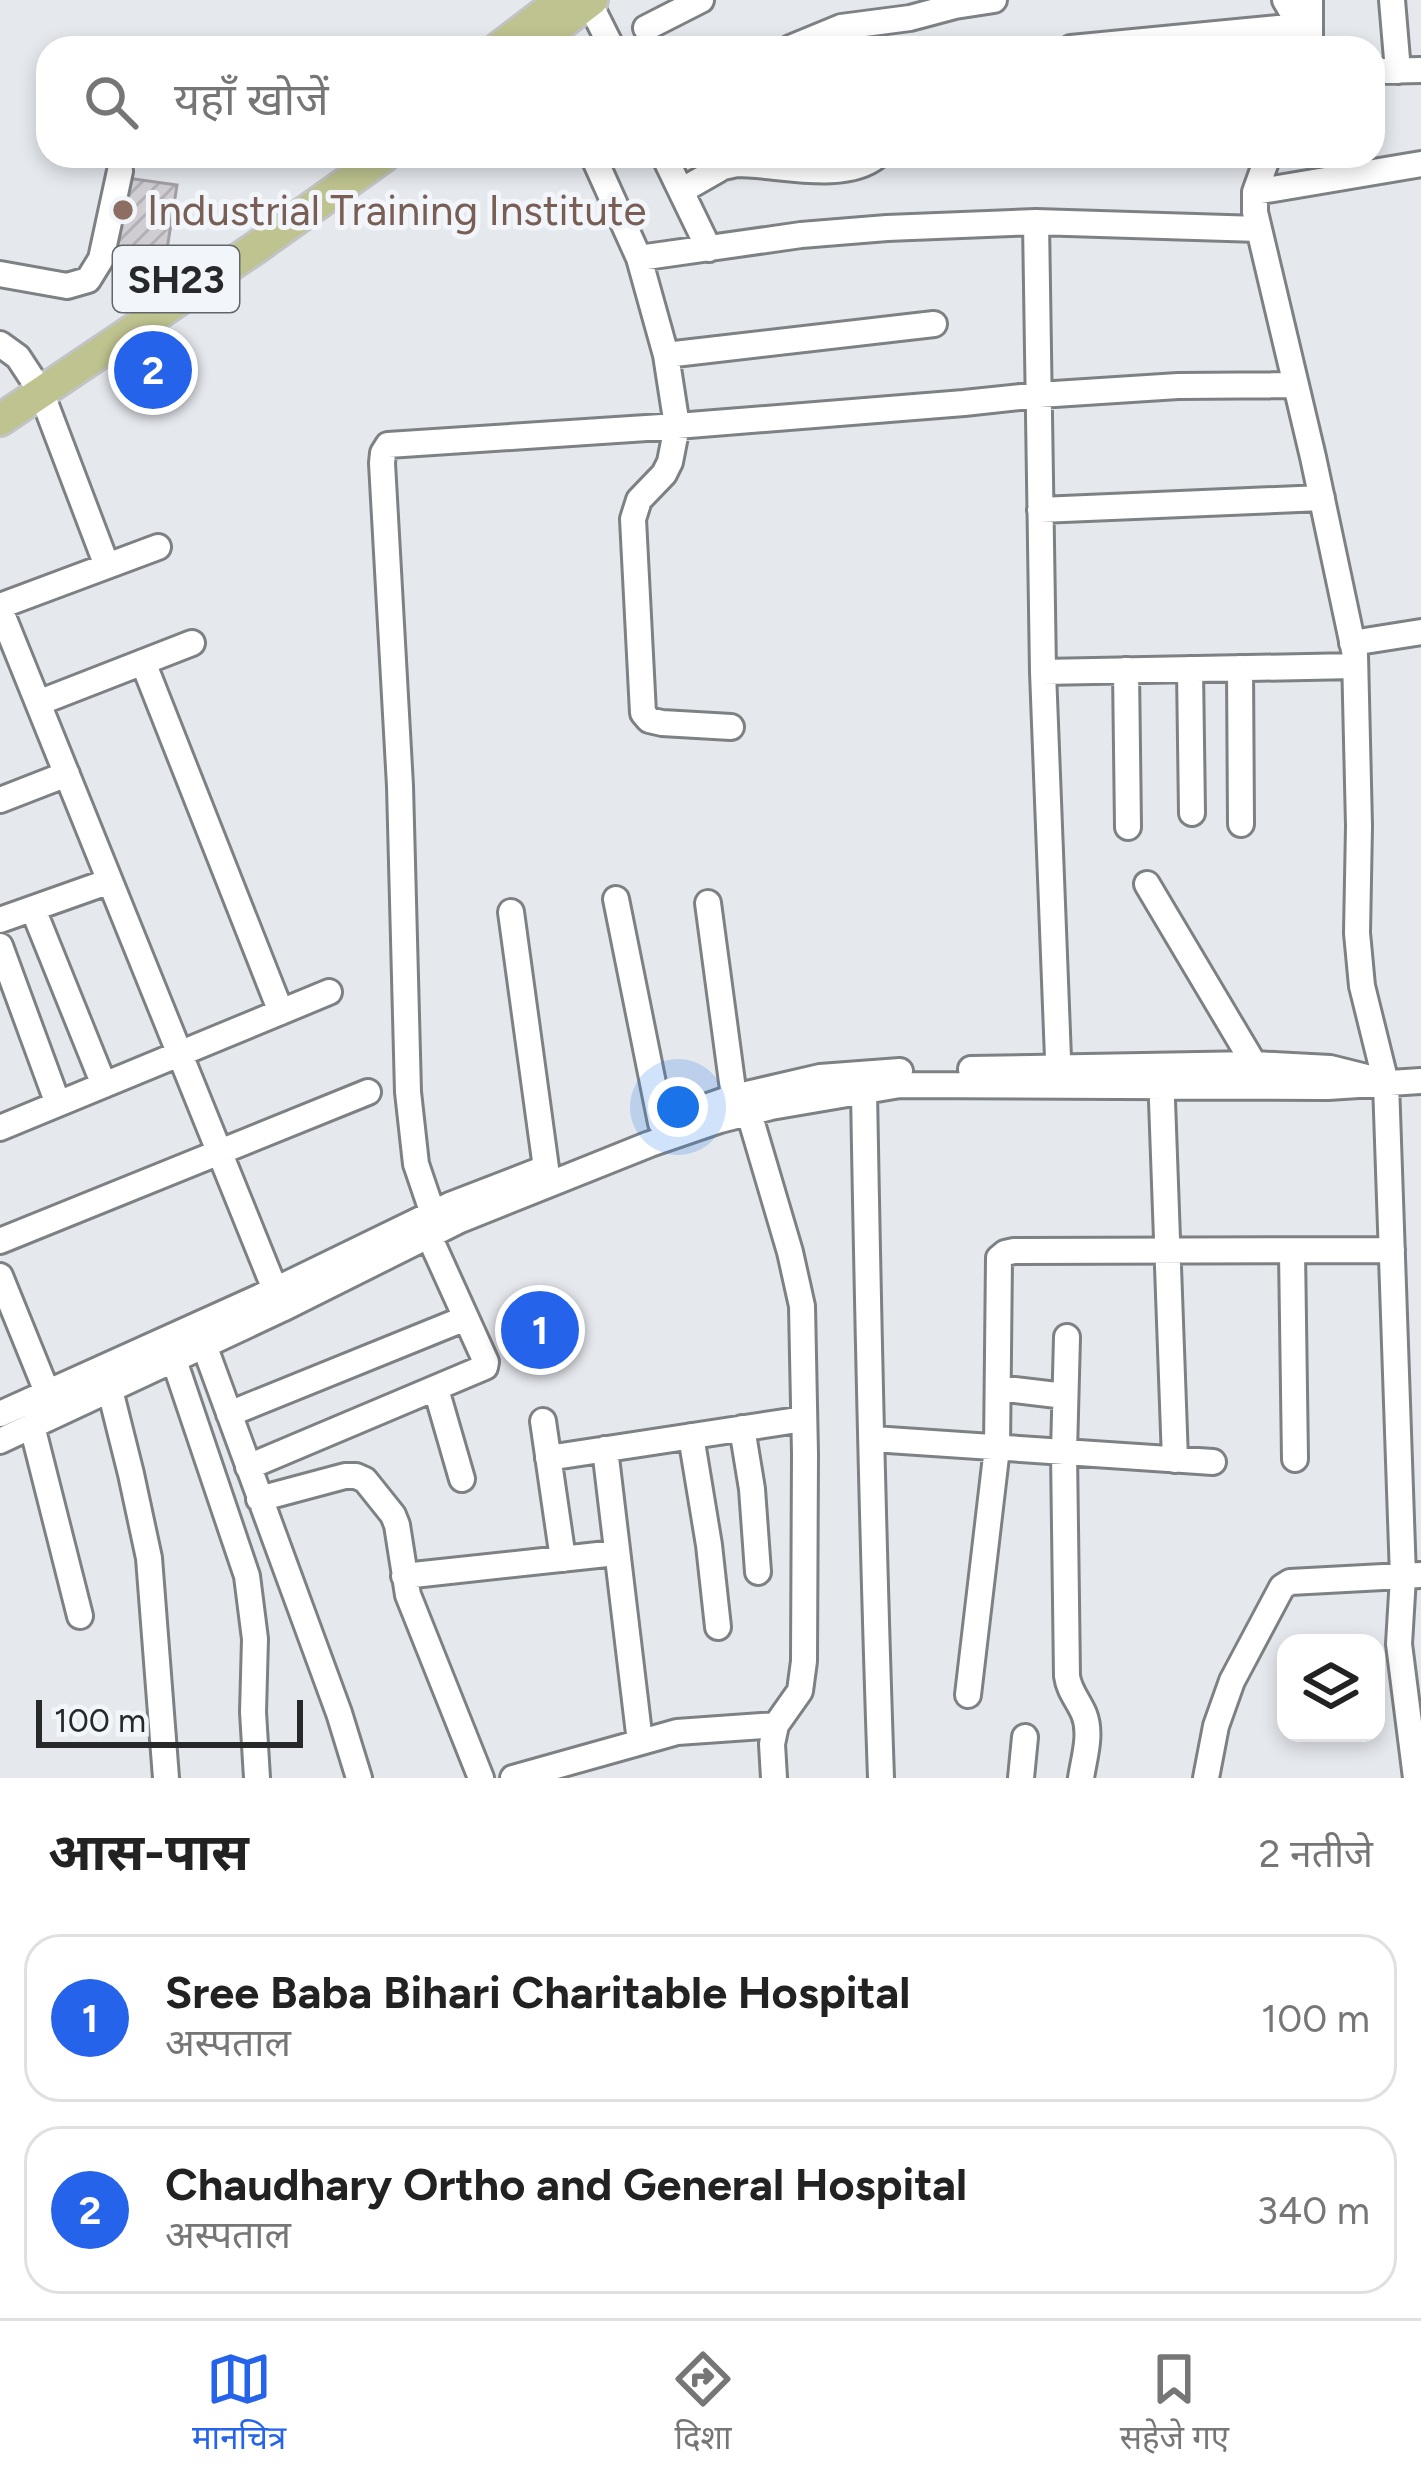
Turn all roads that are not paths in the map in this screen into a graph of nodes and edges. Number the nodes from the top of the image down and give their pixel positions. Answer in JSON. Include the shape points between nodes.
{"nodes":[{"id":1,"x":701,"y":0,"type":"edge"},
{"id":2,"x":994,"y":0,"type":"edge"},
{"id":3,"x":1285,"y":0,"type":"edge"},
{"id":4,"x":1310,"y":0,"type":"edge"},
{"id":5,"x":1393,"y":0,"type":"edge"},
{"id":6,"x":554,"y":19,"type":"edge"},
{"id":7,"x":646,"y":28,"type":"dead end"},
{"id":8,"x":522,"y":36,"type":"edge"},
{"id":9,"x":587,"y":36,"type":"edge"},
{"id":10,"x":819,"y":36,"type":"edge"},
{"id":11,"x":1304,"y":36,"type":"edge"},
{"id":12,"x":1306,"y":36,"type":"edge"},
{"id":13,"x":1398,"y":71,"type":"edge"},
{"id":14,"x":1421,"y":164,"type":"edge"},
{"id":15,"x":334,"y":168,"type":"edge"},
{"id":16,"x":367,"y":168,"type":"edge"},
{"id":17,"x":598,"y":168,"type":"edge"},
{"id":18,"x":670,"y":168,"type":"edge"},
{"id":19,"x":721,"y":168,"type":"edge"},
{"id":20,"x":806,"y":168,"type":"edge"},
{"id":21,"x":848,"y":168,"type":"edge"},
{"id":22,"x":1264,"y":168,"type":"edge"},
{"id":23,"x":120,"y":171,"type":"dead end"},
{"id":24,"x":681,"y":191,"type":"junction"},
{"id":25,"x":1256,"y":192,"type":"junction"},
{"id":26,"x":1036,"y":222,"type":"junction"},
{"id":27,"x":1259,"y":230,"type":"junction"},
{"id":28,"x":709,"y":249,"type":"junction"},
{"id":29,"x":639,"y":258,"type":"junction"},
{"id":30,"x":0,"y":274,"type":"edge"},
{"id":31,"x":934,"y":324,"type":"dead end"},
{"id":32,"x":0,"y":344,"type":"edge"},
{"id":33,"x":666,"y":355,"type":"junction"},
{"id":34,"x":37,"y":384,"type":"junction"},
{"id":35,"x":1296,"y":385,"type":"junction"},
{"id":36,"x":1039,"y":395,"type":"junction"},
{"id":37,"x":0,"y":399,"type":"edge"},
{"id":38,"x":0,"y":420,"type":"edge"},
{"id":39,"x":677,"y":426,"type":"junction"},
{"id":40,"x":1322,"y":497,"type":"junction"},
{"id":41,"x":1040,"y":510,"type":"junction"},
{"id":42,"x":158,"y":548,"type":"dead end"},
{"id":43,"x":107,"y":566,"type":"junction"},
{"id":44,"x":0,"y":608,"type":"edge"},
{"id":45,"x":1421,"y":632,"type":"edge"},
{"id":46,"x":192,"y":643,"type":"dead end"},
{"id":47,"x":1353,"y":654,"type":"junction"},
{"id":48,"x":143,"y":662,"type":"junction"},
{"id":49,"x":1240,"y":668,"type":"junction"},
{"id":50,"x":1190,"y":669,"type":"junction"},
{"id":51,"x":1126,"y":670,"type":"junction"},
{"id":52,"x":1042,"y":672,"type":"junction"},
{"id":53,"x":38,"y":703,"type":"junction"},
{"id":54,"x":731,"y":727,"type":"dead end"},
{"id":55,"x":67,"y":774,"type":"junction"},
{"id":56,"x":0,"y":800,"type":"edge"},
{"id":57,"x":1192,"y":814,"type":"dead end"},
{"id":58,"x":1240,"y":824,"type":"dead end"},
{"id":59,"x":1128,"y":827,"type":"dead end"},
{"id":60,"x":110,"y":880,"type":"junction"},
{"id":61,"x":1147,"y":884,"type":"dead end"},
{"id":62,"x":616,"y":899,"type":"dead end"},
{"id":63,"x":708,"y":903,"type":"dead end"},
{"id":64,"x":33,"y":909,"type":"junction"},
{"id":65,"x":511,"y":912,"type":"dead end"},
{"id":66,"x":0,"y":920,"type":"edge"},
{"id":67,"x":0,"y":946,"type":"edge"},
{"id":68,"x":329,"y":992,"type":"dead end"},
{"id":69,"x":281,"y":1012,"type":"junction"},
{"id":70,"x":180,"y":1053,"type":"junction"},
{"id":71,"x":1254,"y":1075,"type":"junction"},
{"id":72,"x":1058,"y":1077,"type":"junction"},
{"id":73,"x":1161,"y":1077,"type":"junction"},
{"id":74,"x":1421,"y":1081,"type":"edge"},
{"id":75,"x":1386,"y":1083,"type":"junction"},
{"id":76,"x":104,"y":1085,"type":"junction"},
{"id":77,"x":864,"y":1091,"type":"junction"},
{"id":78,"x":368,"y":1092,"type":"dead end"},
{"id":79,"x":58,"y":1104,"type":"junction"},
{"id":80,"x":741,"y":1105,"type":"junction"},
{"id":81,"x":661,"y":1123,"type":"junction"},
{"id":82,"x":0,"y":1128,"type":"edge"},
{"id":83,"x":220,"y":1152,"type":"junction"},
{"id":84,"x":545,"y":1168,"type":"junction"},
{"id":85,"x":431,"y":1225,"type":"junction"},
{"id":86,"x":0,"y":1241,"type":"edge"},
{"id":87,"x":1392,"y":1250,"type":"junction"},
{"id":88,"x":1167,"y":1251,"type":"junction"},
{"id":89,"x":1292,"y":1251,"type":"junction"},
{"id":90,"x":0,"y":1276,"type":"edge"},
{"id":91,"x":279,"y":1300,"type":"junction"},
{"id":92,"x":466,"y":1318,"type":"junction"},
{"id":93,"x":201,"y":1335,"type":"junction"},
{"id":94,"x":1066,"y":1337,"type":"dead end"},
{"id":95,"x":174,"y":1360,"type":"junction"},
{"id":96,"x":998,"y":1388,"type":"junction"},
{"id":97,"x":110,"y":1390,"type":"junction"},
{"id":98,"x":436,"y":1390,"type":"junction"},
{"id":99,"x":47,"y":1392,"type":"junction"},
{"id":100,"x":1065,"y":1396,"type":"junction"},
{"id":101,"x":0,"y":1414,"type":"edge"},
{"id":102,"x":229,"y":1414,"type":"junction"},
{"id":103,"x":805,"y":1419,"type":"junction"},
{"id":104,"x":543,"y":1421,"type":"dead end"},
{"id":105,"x":32,"y":1426,"type":"junction"},
{"id":106,"x":742,"y":1429,"type":"junction"},
{"id":107,"x":691,"y":1436,"type":"junction"},
{"id":108,"x":873,"y":1439,"type":"junction"},
{"id":109,"x":0,"y":1441,"type":"edge"},
{"id":110,"x":997,"y":1448,"type":"junction"},
{"id":111,"x":605,"y":1450,"type":"junction"},
{"id":112,"x":1064,"y":1452,"type":"junction"},
{"id":113,"x":548,"y":1458,"type":"junction"},
{"id":114,"x":1295,"y":1459,"type":"dead end"},
{"id":115,"x":1175,"y":1460,"type":"junction"},
{"id":116,"x":1214,"y":1462,"type":"dead end"},
{"id":117,"x":248,"y":1467,"type":"junction"},
{"id":118,"x":462,"y":1479,"type":"dead end"},
{"id":119,"x":259,"y":1499,"type":"junction"},
{"id":120,"x":616,"y":1553,"type":"junction"},
{"id":121,"x":563,"y":1559,"type":"junction"},
{"id":122,"x":758,"y":1572,"type":"dead end"},
{"id":123,"x":404,"y":1576,"type":"junction"},
{"id":124,"x":1412,"y":1576,"type":"edge"},
{"id":125,"x":80,"y":1616,"type":"dead end"},
{"id":126,"x":718,"y":1628,"type":"dead end"},
{"id":127,"x":968,"y":1695,"type":"dead end"},
{"id":128,"x":776,"y":1726,"type":"junction"},
{"id":129,"x":1025,"y":1737,"type":"dead end"},
{"id":130,"x":640,"y":1742,"type":"junction"},
{"id":131,"x":567,"y":1771,"type":"edge"},
{"id":132,"x":166,"y":1778,"type":"edge"},
{"id":133,"x":257,"y":1778,"type":"edge"},
{"id":134,"x":358,"y":1778,"type":"edge"},
{"id":135,"x":481,"y":1778,"type":"edge"},
{"id":136,"x":513,"y":1778,"type":"edge"},
{"id":137,"x":774,"y":1778,"type":"edge"},
{"id":138,"x":881,"y":1778,"type":"edge"},
{"id":139,"x":1021,"y":1778,"type":"edge"},
{"id":140,"x":1081,"y":1778,"type":"edge"},
{"id":141,"x":1206,"y":1778,"type":"edge"},
{"id":142,"x":1416,"y":1778,"type":"edge"}],
"edges":[{"from":1,"to":7,"type":"street"},
{"from":2,"to":10,"type":"street"},
{"from":3,"to":11,"type":"street"},
{"from":4,"to":12,"type":"street"},
{"from":5,"to":13,"type":"street"},
{"from":6,"to":8,"type":"main road"},
{"from":6,"to":9,"type":"street"},
{"from":14,"to":25,"type":"street"},
{"from":15,"to":34,"type":"main road","number":"SH23"},
{"from":16,"to":34,"type":"main road","number":"SH23"},
{"from":17,"to":29,"type":"street"},
{"from":18,"to":24,"type":"street"},
{"from":19,"to":24,"type":"street"},
{"from":20,"to":21,"type":"street"},
{"from":22,"to":25,"type":"street"},
{"from":23,"to":30,"type":"street","via":[[101,259],[88,280],[68,286]]},
{"from":24,"to":28,"type":"street"},
{"from":25,"to":27,"type":"street"},
{"from":26,"to":27,"type":"street"},
{"from":26,"to":28,"type":"street","via":[[823,233]]},
{"from":26,"to":36,"type":"street"},
{"from":27,"to":35,"type":"street"},
{"from":28,"to":29,"type":"street"},
{"from":29,"to":33,"type":"street"},
{"from":31,"to":33,"type":"street"},
{"from":32,"to":34,"type":"street"},
{"from":33,"to":39,"type":"street"},
{"from":34,"to":37,"type":"main road","number":"SH23"},
{"from":34,"to":38,"type":"main road","number":"SH23"},
{"from":34,"to":43,"type":"street"},
{"from":35,"to":36,"type":"street"},
{"from":35,"to":40,"type":"street"},
{"from":36,"to":39,"type":"street"},
{"from":36,"to":41,"type":"street"},
{"from":39,"to":54,"type":"street","via":[[670,462],[633,519],[644,713],[662,723]]},
{"from":39,"to":85,"type":"street","via":[[400,443],[383,453],[408,1092]]},
{"from":40,"to":41,"type":"street"},
{"from":40,"to":47,"type":"street"},
{"from":41,"to":52,"type":"street"},
{"from":42,"to":43,"type":"street"},
{"from":43,"to":44,"type":"street"},
{"from":44,"to":53,"type":"street"},
{"from":45,"to":47,"type":"street"},
{"from":46,"to":48,"type":"street"},
{"from":47,"to":49,"type":"street"},
{"from":47,"to":75,"type":"street","via":[[1357,933]]},
{"from":48,"to":53,"type":"street"},
{"from":48,"to":69,"type":"street"},
{"from":49,"to":50,"type":"street"},
{"from":49,"to":58,"type":"street"},
{"from":50,"to":51,"type":"street"},
{"from":50,"to":57,"type":"street"},
{"from":51,"to":52,"type":"street"},
{"from":51,"to":59,"type":"street"},
{"from":52,"to":72,"type":"street"},
{"from":53,"to":55,"type":"street"},
{"from":55,"to":56,"type":"street"},
{"from":55,"to":60,"type":"street"},
{"from":60,"to":64,"type":"street"},
{"from":60,"to":70,"type":"street"},
{"from":61,"to":71,"type":"street"},
{"from":62,"to":81,"type":"street"},
{"from":63,"to":80,"type":"street"},
{"from":64,"to":66,"type":"street"},
{"from":64,"to":76,"type":"street"},
{"from":65,"to":84,"type":"street"},
{"from":67,"to":79,"type":"street"},
{"from":68,"to":69,"type":"street"},
{"from":69,"to":70,"type":"street"},
{"from":70,"to":76,"type":"street"},
{"from":70,"to":83,"type":"street"},
{"from":71,"to":73,"type":"street"},
{"from":71,"to":75,"type":"street","via":[[1328,1087]]},
{"from":72,"to":73,"type":"street"},
{"from":72,"to":77,"type":"street"},
{"from":72,"to":80,"type":"street","via":[[820,1077]]},
{"from":73,"to":88,"type":"street"},
{"from":74,"to":75,"type":"street"},
{"from":75,"to":87,"type":"street"},
{"from":76,"to":79,"type":"street"},
{"from":77,"to":80,"type":"street"},
{"from":77,"to":108,"type":"street"},
{"from":78,"to":83,"type":"street"},
{"from":79,"to":82,"type":"street"},
{"from":80,"to":81,"type":"street"},
{"from":80,"to":85,"type":"street"},
{"from":80,"to":103,"type":"street","via":[[799,1288]]},
{"from":81,"to":84,"type":"street"},
{"from":83,"to":86,"type":"street"},
{"from":83,"to":91,"type":"street"},
{"from":84,"to":85,"type":"street"},
{"from":85,"to":91,"type":"street"},
{"from":85,"to":92,"type":"street"},
{"from":87,"to":89,"type":"street"},
{"from":87,"to":124,"type":"street"},
{"from":88,"to":89,"type":"street"},
{"from":88,"to":96,"type":"street","via":[[1004,1252],[997,1267]]},
{"from":88,"to":115,"type":"street"},
{"from":89,"to":114,"type":"street"},
{"from":90,"to":99,"type":"street"},
{"from":91,"to":93,"type":"street"},
{"from":92,"to":98,"type":"street","via":[[485,1367]]},
{"from":92,"to":102,"type":"street"},
{"from":93,"to":95,"type":"street"},
{"from":93,"to":99,"type":"street"},
{"from":93,"to":102,"type":"street"},
{"from":94,"to":100,"type":"street"},
{"from":95,"to":97,"type":"street"},
{"from":95,"to":133,"type":"street","via":[[247,1576]]},
{"from":96,"to":100,"type":"street"},
{"from":96,"to":110,"type":"street"},
{"from":97,"to":105,"type":"street"},
{"from":97,"to":132,"type":"street","via":[[148,1558]]},
{"from":98,"to":117,"type":"street"},
{"from":98,"to":118,"type":"street"},
{"from":99,"to":101,"type":"street"},
{"from":100,"to":112,"type":"street"},
{"from":102,"to":117,"type":"street"},
{"from":103,"to":106,"type":"street"},
{"from":103,"to":128,"type":"street","via":[[803,1678]]},
{"from":104,"to":113,"type":"street"},
{"from":105,"to":109,"type":"street"},
{"from":105,"to":125,"type":"street"},
{"from":106,"to":107,"type":"street"},
{"from":106,"to":122,"type":"street"},
{"from":107,"to":111,"type":"street"},
{"from":107,"to":126,"type":"street"},
{"from":108,"to":110,"type":"street"},
{"from":108,"to":138,"type":"street"},
{"from":110,"to":112,"type":"street"},
{"from":110,"to":127,"type":"street"},
{"from":111,"to":113,"type":"street"},
{"from":111,"to":120,"type":"street"},
{"from":112,"to":115,"type":"street"},
{"from":112,"to":140,"type":"street","via":[[1066,1676],[1088,1727]]},
{"from":113,"to":121,"type":"street"},
{"from":115,"to":116,"type":"street"},
{"from":117,"to":119,"type":"street"},
{"from":119,"to":123,"type":"street","via":[[346,1476],[365,1480],[398,1526]]},
{"from":119,"to":134,"type":"street"},
{"from":120,"to":121,"type":"street"},
{"from":120,"to":130,"type":"street"},
{"from":121,"to":123,"type":"street"},
{"from":123,"to":135,"type":"street"},
{"from":124,"to":141,"type":"street","via":[[1282,1587],[1232,1681]]},
{"from":124,"to":142,"type":"street","via":[[1400,1644]]},
{"from":128,"to":130,"type":"street"},
{"from":128,"to":137,"type":"street"},
{"from":129,"to":139,"type":"street"},
{"from":130,"to":131,"type":"street"},
{"from":131,"to":136,"type":"street"}]}
